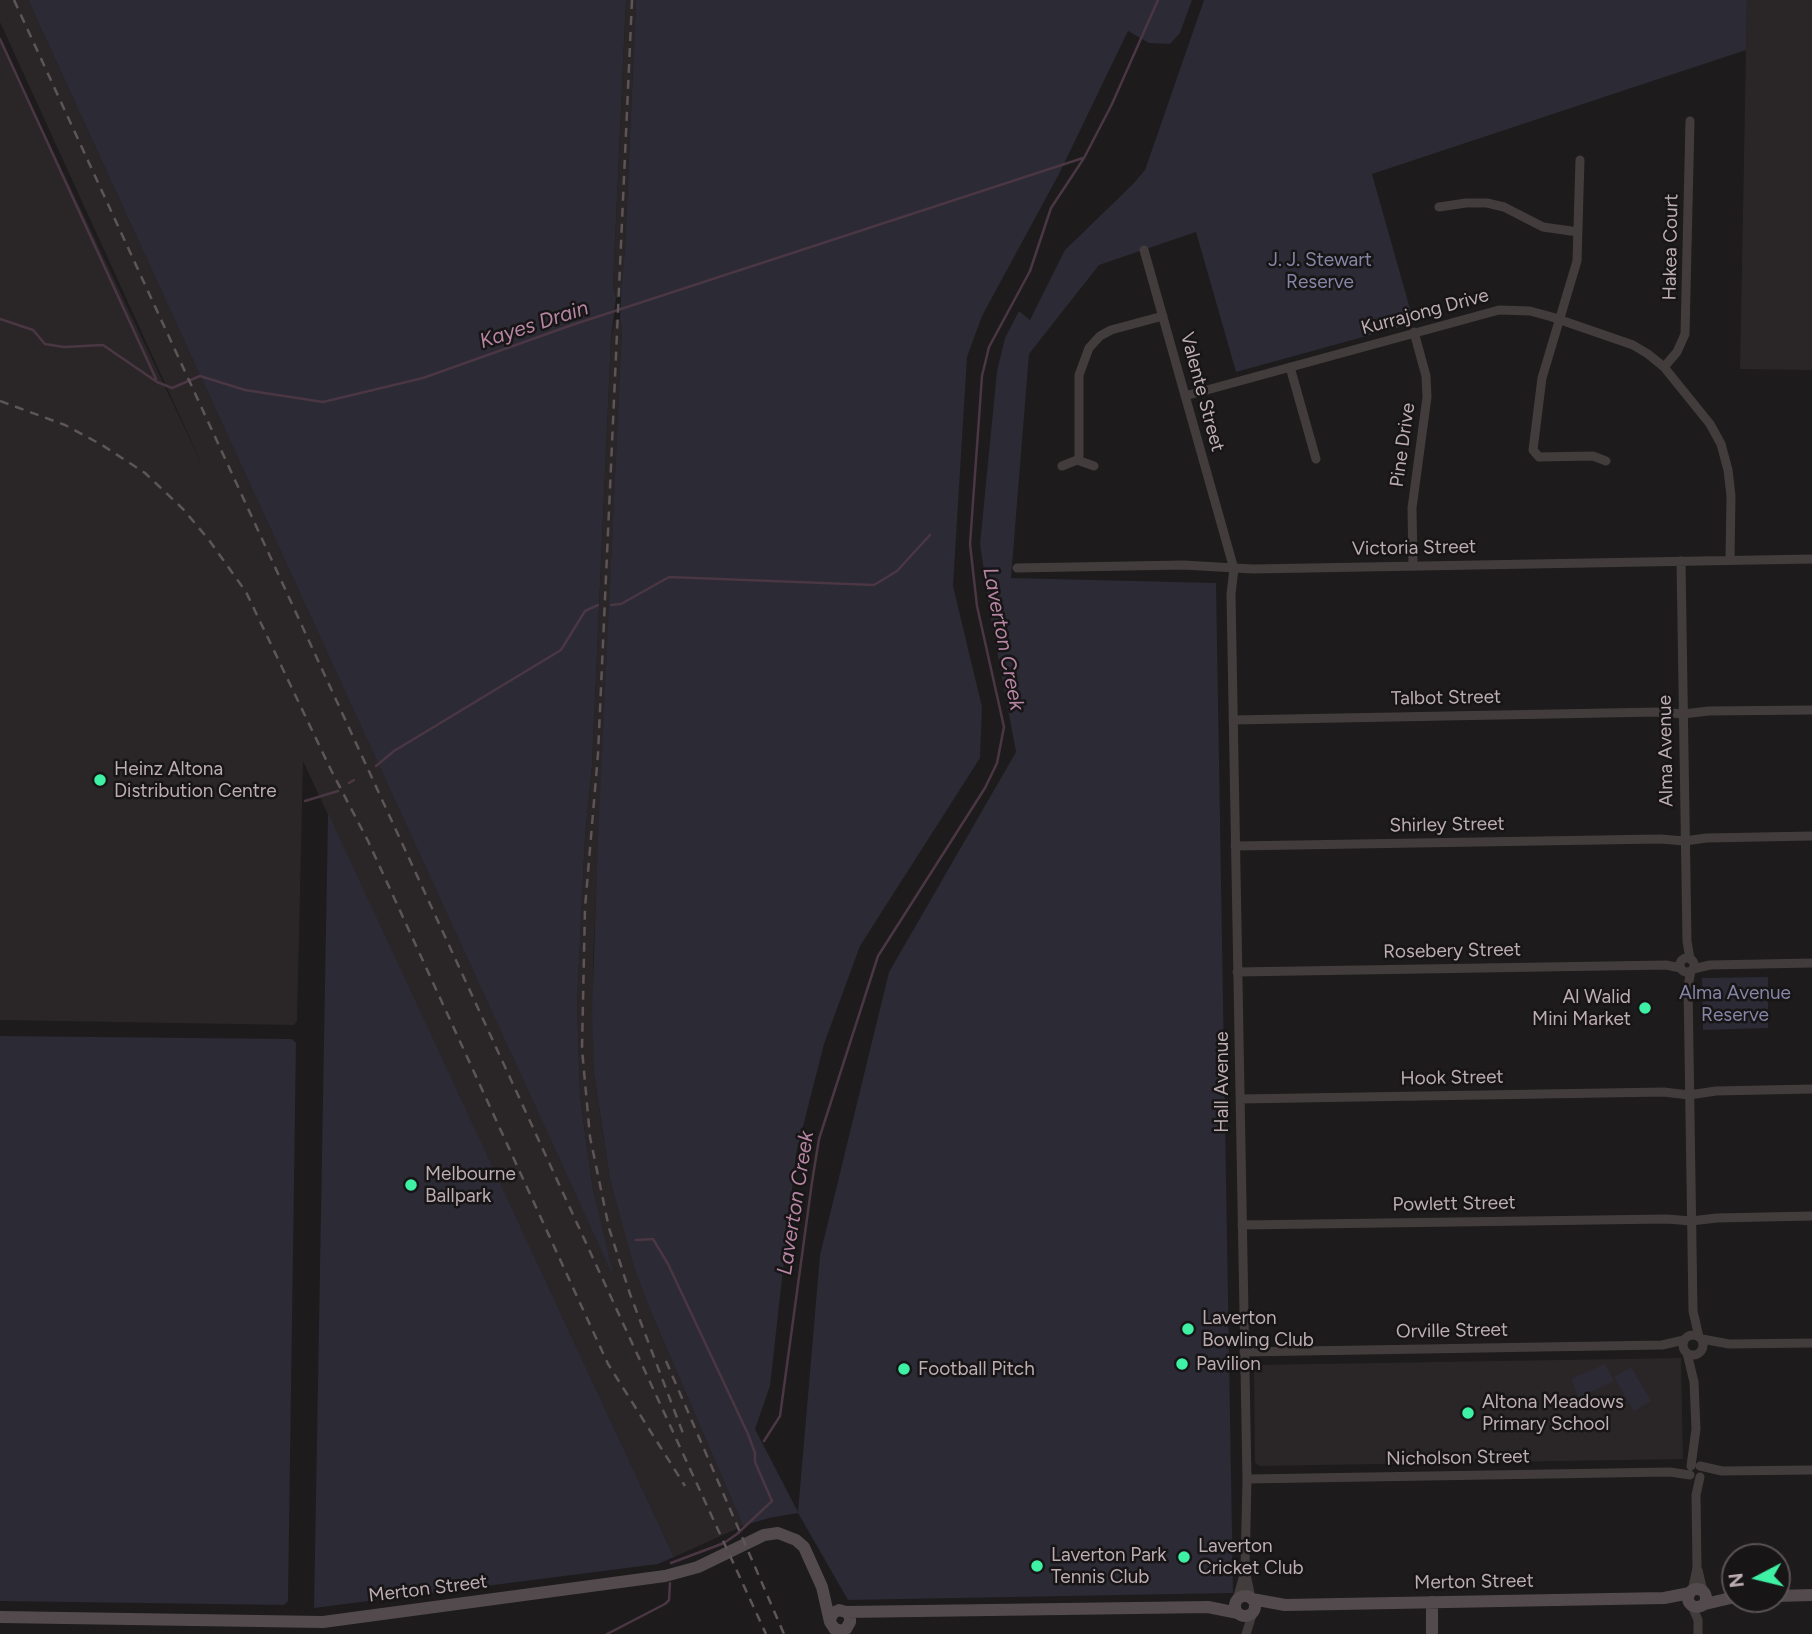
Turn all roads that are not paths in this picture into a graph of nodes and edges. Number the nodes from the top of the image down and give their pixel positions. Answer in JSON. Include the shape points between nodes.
{"nodes":[{"id":1,"x":1690,"y":121,"type":"dead end"},
{"id":2,"x":1580,"y":160,"type":"dead end"},
{"id":3,"x":1439,"y":207,"type":"dead end"},
{"id":4,"x":1578,"y":232,"type":"junction"},
{"id":5,"x":1144,"y":250,"type":"dead end"},
{"id":6,"x":1163,"y":316,"type":"junction"},
{"id":7,"x":1559,"y":320,"type":"junction"},
{"id":8,"x":1414,"y":332,"type":"junction"},
{"id":9,"x":1290,"y":366,"type":"junction"},
{"id":10,"x":1664,"y":367,"type":"junction"},
{"id":11,"x":1185,"y":396,"type":"junction"},
{"id":12,"x":1316,"y":459,"type":"dead end"},
{"id":13,"x":1079,"y":460,"type":"junction"},
{"id":14,"x":1606,"y":461,"type":"dead end"},
{"id":15,"x":1062,"y":466,"type":"dead end"},
{"id":16,"x":1094,"y":466,"type":"dead end"},
{"id":17,"x":1812,"y":559,"type":"edge"},
{"id":18,"x":1730,"y":560,"type":"junction"},
{"id":19,"x":1681,"y":561,"type":"junction"},
{"id":20,"x":1413,"y":566,"type":"junction"},
{"id":21,"x":1017,"y":568,"type":"dead end"},
{"id":22,"x":1230,"y":569,"type":"junction"},
{"id":23,"x":1812,"y":710,"type":"edge"},
{"id":24,"x":1683,"y":711,"type":"junction"},
{"id":25,"x":1233,"y":720,"type":"junction"},
{"id":26,"x":1812,"y":836,"type":"edge"},
{"id":27,"x":1685,"y":838,"type":"junction"},
{"id":28,"x":1235,"y":846,"type":"junction"},
{"id":29,"x":1812,"y":963,"type":"edge"},
{"id":30,"x":1687,"y":965,"type":"junction"},
{"id":31,"x":1237,"y":972,"type":"junction"},
{"id":32,"x":1812,"y":1089,"type":"edge"},
{"id":33,"x":1689,"y":1092,"type":"junction"},
{"id":34,"x":1240,"y":1099,"type":"junction"},
{"id":35,"x":1812,"y":1216,"type":"edge"},
{"id":36,"x":1691,"y":1218,"type":"junction"},
{"id":37,"x":1242,"y":1225,"type":"junction"},
{"id":38,"x":1693,"y":1311,"type":"junction"},
{"id":39,"x":1686,"y":1338,"type":"junction"},
{"id":40,"x":1701,"y":1338,"type":"junction"},
{"id":41,"x":1812,"y":1343,"type":"edge"},
{"id":42,"x":1729,"y":1344,"type":"junction"},
{"id":43,"x":1662,"y":1345,"type":"junction"},
{"id":44,"x":1244,"y":1352,"type":"junction"},
{"id":45,"x":1686,"y":1352,"type":"junction"},
{"id":46,"x":1701,"y":1352,"type":"junction"},
{"id":47,"x":1694,"y":1381,"type":"junction"},
{"id":48,"x":1812,"y":1470,"type":"edge"},
{"id":49,"x":1695,"y":1471,"type":"junction"},
{"id":50,"x":1247,"y":1479,"type":"junction"},
{"id":51,"x":1812,"y":1595,"type":"edge"},
{"id":52,"x":1791,"y":1596,"type":"edge"},
{"id":53,"x":1721,"y":1598,"type":"edge"},
{"id":54,"x":1698,"y":1599,"type":"junction"},
{"id":55,"x":1432,"y":1602,"type":"junction"},
{"id":56,"x":1245,"y":1606,"type":"junction"},
{"id":57,"x":0,"y":1617,"type":"edge"},
{"id":58,"x":843,"y":1624,"type":"edge"},
{"id":59,"x":1432,"y":1630,"type":"edge"},
{"id":60,"x":1246,"y":1634,"type":"edge"},
{"id":61,"x":1698,"y":1634,"type":"edge"}],
"edges":[{"from":1,"to":10,"type":"street","name":"Hakea Court","via":[[1685,334]]},
{"from":2,"to":4,"type":"street"},
{"from":3,"to":4,"type":"street","via":[[1487,203],[1543,227]]},
{"from":4,"to":7,"type":"street","via":[[1575,270]]},
{"from":5,"to":6,"type":"street","name":"Valente Street"},
{"from":6,"to":11,"type":"street","name":"Valente Street"},
{"from":6,"to":13,"type":"street","via":[[1111,330],[1088,348],[1079,375]]},
{"from":7,"to":8,"type":"street","name":"Kurrajong Drive","via":[[1530,311],[1499,310]]},
{"from":7,"to":10,"type":"street","name":"Kurrajong Drive","via":[[1633,345]]},
{"from":7,"to":14,"type":"street","via":[[1542,378],[1533,450],[1539,457],[1593,456]]},
{"from":8,"to":9,"type":"street","name":"Kurrajong Drive"},
{"from":8,"to":20,"type":"street","name":"Pine Drive","via":[[1427,397],[1412,508]]},
{"from":9,"to":11,"type":"street","name":"Kurrajong Drive"},
{"from":9,"to":12,"type":"street"},
{"from":10,"to":18,"type":"street","name":"Kurrajong Drive","via":[[1721,444],[1731,496]]},
{"from":11,"to":22,"type":"street","name":"Valente Street","via":[[1233,559]]},
{"from":13,"to":15,"type":"street"},
{"from":13,"to":16,"type":"street"},
{"from":17,"to":18,"type":"street","name":"Victoria Street"},
{"from":18,"to":19,"type":"street","name":"Victoria Street"},
{"from":19,"to":20,"type":"street","name":"Victoria Street"},
{"from":19,"to":24,"type":"street","name":"Alma Avenue"},
{"from":20,"to":22,"type":"street","name":"Victoria Street"},
{"from":21,"to":22,"type":"street","name":"Victoria Street","via":[[1183,565]]},
{"from":22,"to":25,"type":"street","name":"Hall Avenue"},
{"from":23,"to":24,"type":"street","name":"Talbot Street"},
{"from":24,"to":25,"type":"street","name":"Talbot Street"},
{"from":24,"to":27,"type":"street","name":"Alma Avenue"},
{"from":25,"to":28,"type":"street","name":"Hall Avenue"},
{"from":26,"to":27,"type":"street","name":"Shirley Street"},
{"from":27,"to":28,"type":"street","name":"Shirley Street"},
{"from":27,"to":30,"type":"street","name":"Alma Avenue"},
{"from":28,"to":31,"type":"street","name":"Hall Avenue"},
{"from":29,"to":30,"type":"street","name":"Rosebery Street"},
{"from":30,"to":31,"type":"street","name":"Rosebery Street"},
{"from":30,"to":33,"type":"street","name":"Alma Avenue"},
{"from":31,"to":34,"type":"street","name":"Hall Avenue"},
{"from":32,"to":33,"type":"street","name":"Hook Street"},
{"from":33,"to":34,"type":"street","name":"Hook Street"},
{"from":33,"to":36,"type":"street","name":"Alma Avenue"},
{"from":34,"to":37,"type":"street","name":"Hall Avenue"},
{"from":35,"to":36,"type":"street","name":"Powlett Street"},
{"from":36,"to":37,"type":"street","name":"Powlett Street"},
{"from":36,"to":38,"type":"street","name":"Alma Avenue"},
{"from":37,"to":44,"type":"street","name":"Hall Avenue"},
{"from":38,"to":39,"type":"street","name":"Alma Avenue"},
{"from":38,"to":40,"type":"street","name":"Alma Avenue"},
{"from":39,"to":40,"type":"street"},
{"from":39,"to":43,"type":"street","name":"Orville Street"},
{"from":39,"to":45,"type":"street"},
{"from":40,"to":42,"type":"street"},
{"from":40,"to":46,"type":"street"},
{"from":41,"to":42,"type":"street"},
{"from":42,"to":46,"type":"street"},
{"from":43,"to":44,"type":"street","name":"Orville Street"},
{"from":43,"to":45,"type":"street","name":"Orville Street"},
{"from":44,"to":50,"type":"street","name":"Hall Avenue"},
{"from":45,"to":46,"type":"street","via":[[1692,1356]]},
{"from":45,"to":47,"type":"street"},
{"from":46,"to":47,"type":"street"},
{"from":47,"to":49,"type":"street"},
{"from":48,"to":49,"type":"street","name":"Nicholson Street"},
{"from":49,"to":50,"type":"street","name":"Nicholson Street"},
{"from":49,"to":54,"type":"street"},
{"from":50,"to":56,"type":"street","name":"Hall Avenue"},
{"from":51,"to":52,"type":"street"},
{"from":53,"to":54,"type":"street","name":"Merton Street"},
{"from":54,"to":55,"type":"street","name":"Merton Street"},
{"from":54,"to":61,"type":"street"},
{"from":55,"to":56,"type":"street","name":"Merton Street"},
{"from":55,"to":59,"type":"street"},
{"from":56,"to":58,"type":"street","name":"Merton Street","via":[[879,1613]]},
{"from":56,"to":60,"type":"street","name":"Hall Avenue"},
{"from":57,"to":58,"type":"street","name":"Merton Street","via":[[323,1622],[665,1576],[778,1533],[804,1547]]}]}
